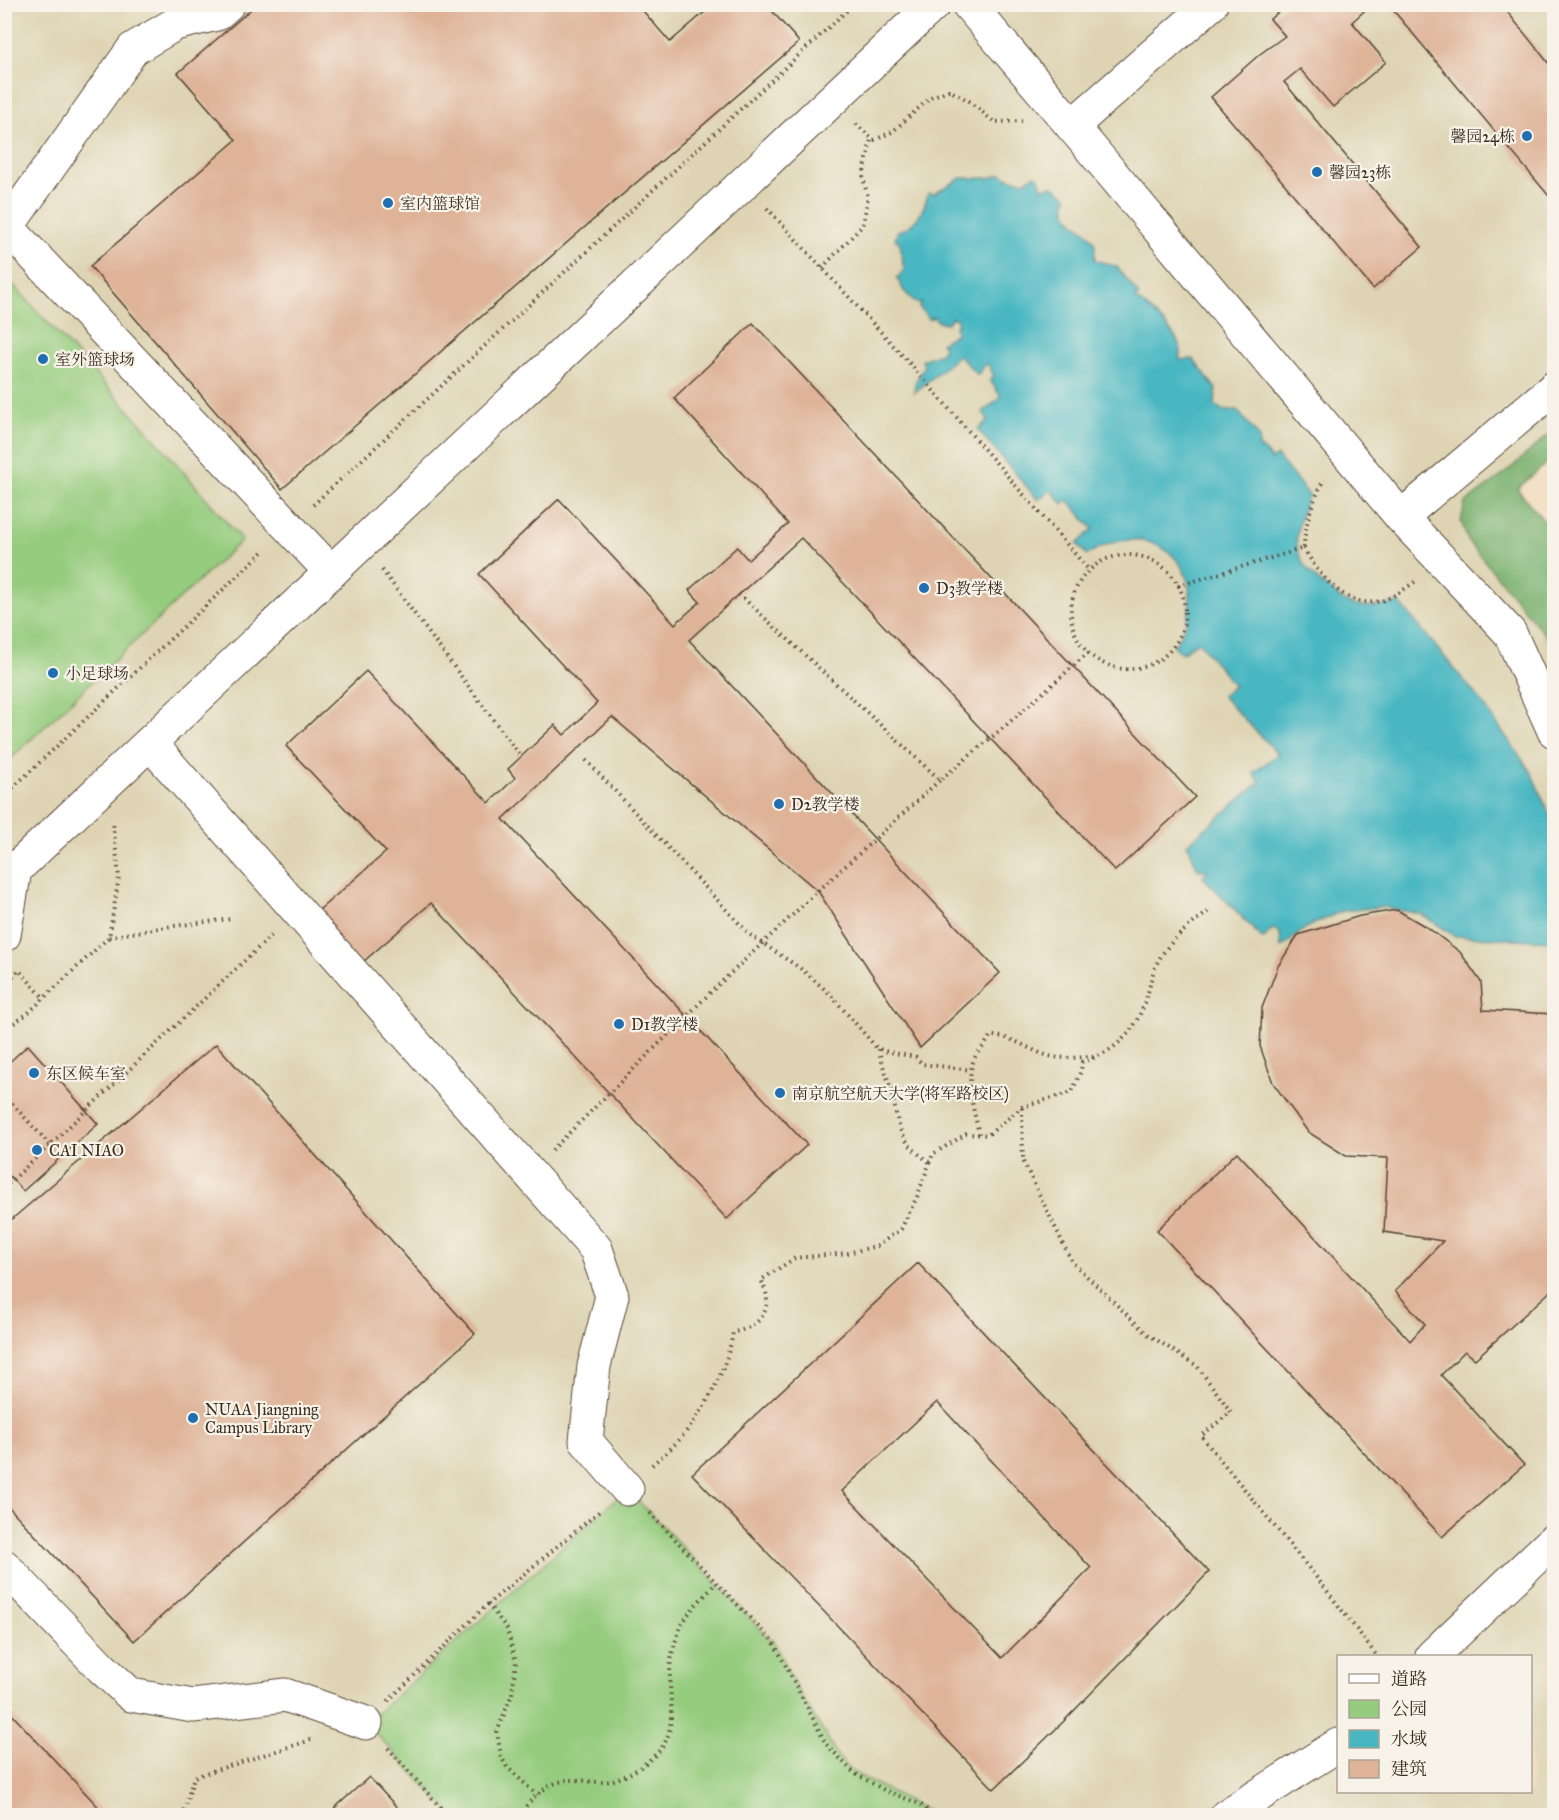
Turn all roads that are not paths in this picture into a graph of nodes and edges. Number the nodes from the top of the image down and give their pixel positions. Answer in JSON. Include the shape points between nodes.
{"nodes":[{"id":1,"x":228,"y":4,"type":"edge"},
{"id":2,"x":934,"y":4,"type":"edge"},
{"id":3,"x":968,"y":4,"type":"edge"},
{"id":4,"x":1211,"y":4,"type":"edge"},
{"id":5,"x":1072,"y":126,"type":"junction"},
{"id":6,"x":1554,"y":387,"type":"edge"},
{"id":7,"x":1401,"y":517,"type":"junction"},
{"id":8,"x":332,"y":572,"type":"junction"},
{"id":9,"x":1554,"y":731,"type":"edge"},
{"id":10,"x":150,"y":743,"type":"junction"},
{"id":11,"x":10,"y":875,"type":"edge"},
{"id":12,"x":4,"y":935,"type":"edge"},
{"id":13,"x":627,"y":1489,"type":"road end"},
{"id":14,"x":1554,"y":1540,"type":"edge"},
{"id":15,"x":4,"y":1566,"type":"edge"},
{"id":16,"x":1449,"y":1650,"type":"edge"},
{"id":17,"x":366,"y":1723,"type":"road end"},
{"id":18,"x":1337,"y":1746,"type":"edge"},
{"id":19,"x":1226,"y":1815,"type":"edge"}],
"edges":[{"from":1,"to":8,"type":"street","via":[[217,14],[176,24],[133,48],[7,227]]},
{"from":2,"to":8,"type":"street"},
{"from":3,"to":5,"type":"street"},
{"from":4,"to":5,"type":"street"},
{"from":5,"to":7,"type":"street"},
{"from":6,"to":7,"type":"street"},
{"from":7,"to":9,"type":"street","via":[[1510,633]]},
{"from":8,"to":10,"type":"street"},
{"from":10,"to":11,"type":"street"},
{"from":10,"to":13,"type":"street","via":[[596,1249],[612,1296],[594,1366],[586,1441]]},
{"from":11,"to":12,"type":"street"},
{"from":14,"to":16,"type":"street"},
{"from":15,"to":17,"type":"street","via":[[131,1695],[193,1706],[285,1695]]},
{"from":18,"to":19,"type":"street"}]}
